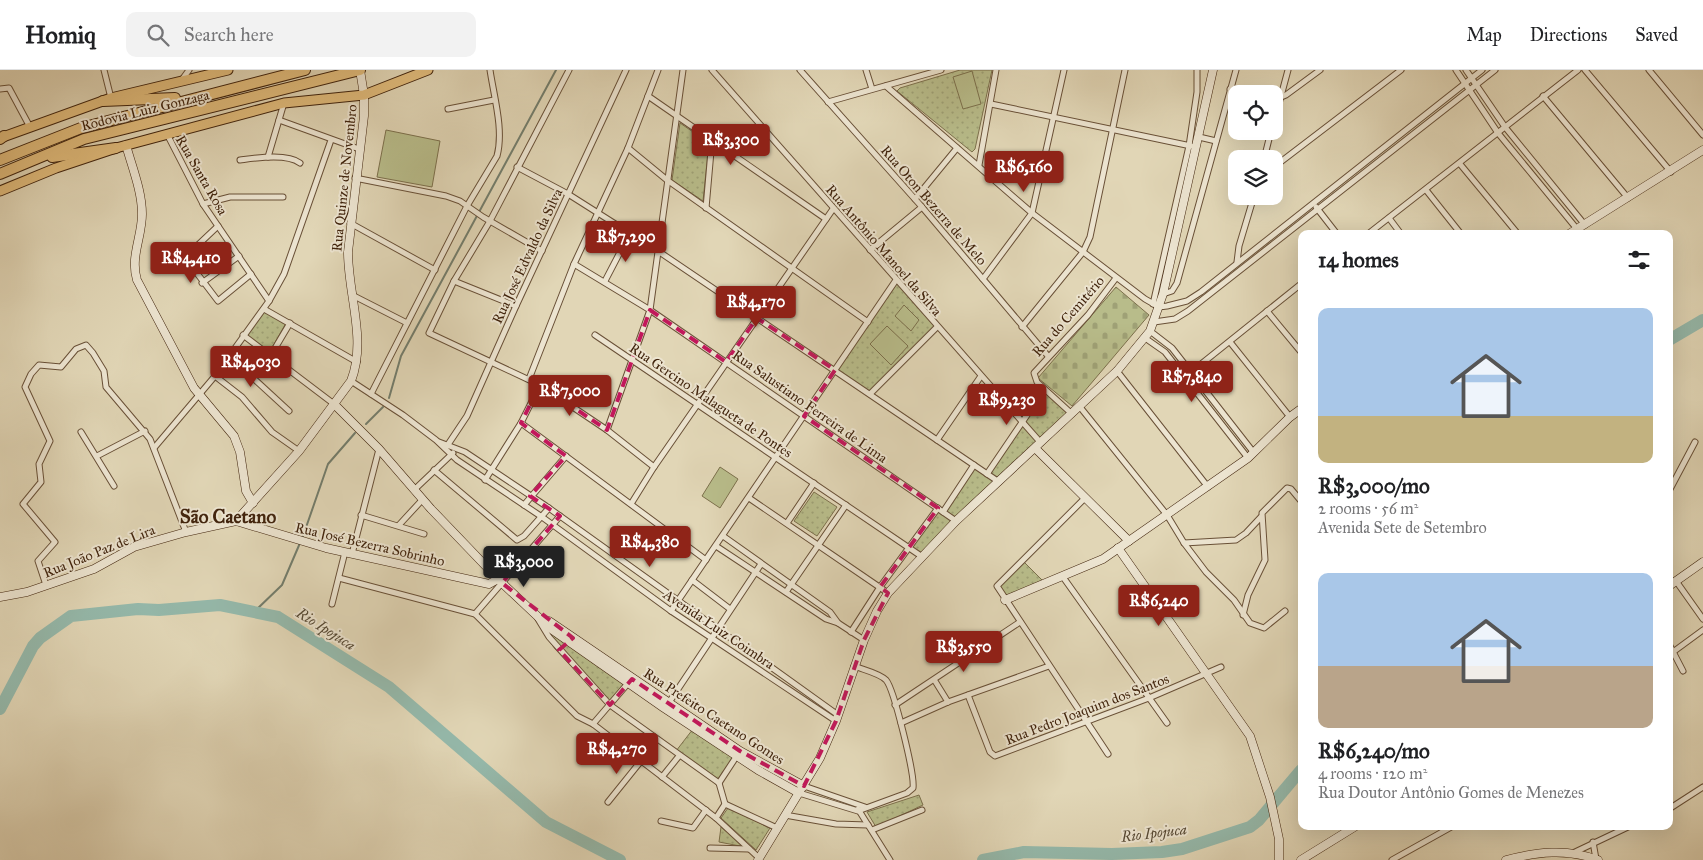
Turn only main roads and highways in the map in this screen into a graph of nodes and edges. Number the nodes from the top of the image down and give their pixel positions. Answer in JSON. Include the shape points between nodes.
{"nodes":[{"id":1,"x":228,"y":70,"type":"edge"},
{"id":2,"x":305,"y":70,"type":"edge"},
{"id":3,"x":360,"y":70,"type":"edge"},
{"id":4,"x":428,"y":70,"type":"edge"},
{"id":5,"x":245,"y":86,"type":"junction"},
{"id":6,"x":107,"y":100,"type":"junction"},
{"id":7,"x":1,"y":138,"type":"edge"},
{"id":8,"x":121,"y":147,"type":"junction"},
{"id":9,"x":0,"y":160,"type":"edge"},
{"id":10,"x":0,"y":174,"type":"edge"},
{"id":11,"x":0,"y":178,"type":"edge"},
{"id":12,"x":0,"y":192,"type":"edge"}],
"edges":[{"from":1,"to":6,"type":"main road"},
{"from":2,"to":5,"type":"highway","name":"Rodovia Luiz Gonzaga"},
{"from":3,"to":10,"type":"highway","name":"Rodovia Luiz Gonzaga","via":[[84,139]]},
{"from":4,"to":8,"type":"main road","via":[[364,95],[284,103]]},
{"from":5,"to":6,"type":"highway","via":[[164,100]]},
{"from":5,"to":9,"type":"highway","name":"Rodovia Luiz Gonzaga","via":[[81,128]]},
{"from":6,"to":7,"type":"main road"},
{"from":8,"to":11,"type":"highway","via":[[48,158]]},
{"from":8,"to":12,"type":"main road"}]}
